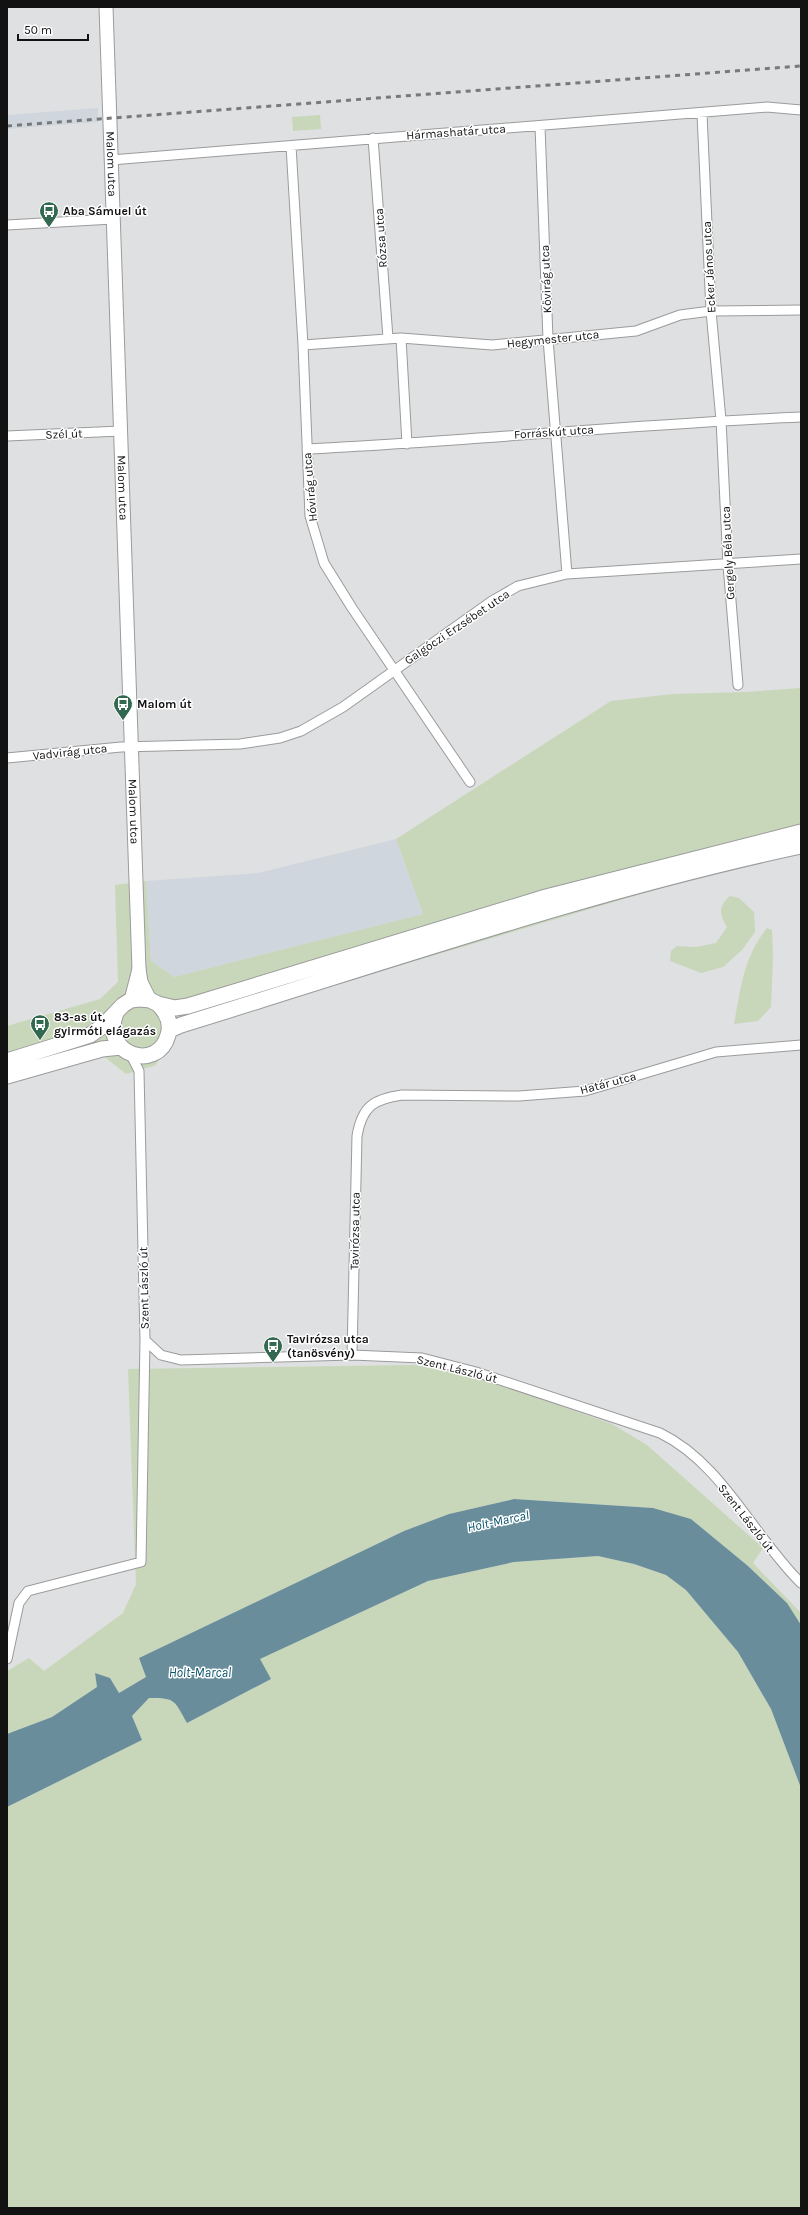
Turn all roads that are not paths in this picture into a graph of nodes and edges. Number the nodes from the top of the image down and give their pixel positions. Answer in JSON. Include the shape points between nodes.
{"nodes":[{"id":1,"x":106,"y":7,"type":"edge"},
{"id":2,"x":801,"y":113,"type":"edge"},
{"id":3,"x":702,"y":114,"type":"junction"},
{"id":4,"x":540,"y":126,"type":"junction"},
{"id":5,"x":373,"y":138,"type":"junction"},
{"id":6,"x":291,"y":146,"type":"junction"},
{"id":7,"x":111,"y":160,"type":"junction"},
{"id":8,"x":113,"y":219,"type":"junction"},
{"id":9,"x":7,"y":224,"type":"edge"},
{"id":10,"x":801,"y":310,"type":"edge"},
{"id":11,"x":711,"y":311,"type":"junction"},
{"id":12,"x":388,"y":338,"type":"junction"},
{"id":13,"x":401,"y":338,"type":"junction"},
{"id":14,"x":548,"y":339,"type":"junction"},
{"id":15,"x":303,"y":345,"type":"junction"},
{"id":16,"x":801,"y":417,"type":"edge"},
{"id":17,"x":721,"y":420,"type":"junction"},
{"id":18,"x":121,"y":431,"type":"junction"},
{"id":19,"x":557,"y":432,"type":"junction"},
{"id":20,"x":7,"y":436,"type":"edge"},
{"id":21,"x":407,"y":444,"type":"junction"},
{"id":22,"x":306,"y":449,"type":"junction"},
{"id":23,"x":801,"y":559,"type":"edge"},
{"id":24,"x":728,"y":565,"type":"junction"},
{"id":25,"x":567,"y":574,"type":"junction"},
{"id":26,"x":395,"y":669,"type":"junction"},
{"id":27,"x":738,"y":685,"type":"dead end"},
{"id":28,"x":132,"y":748,"type":"junction"},
{"id":29,"x":7,"y":758,"type":"edge"},
{"id":30,"x":470,"y":782,"type":"dead end"},
{"id":31,"x":801,"y":832,"type":"edge"},
{"id":32,"x":801,"y":846,"type":"edge"},
{"id":33,"x":138,"y":969,"type":"junction"},
{"id":34,"x":131,"y":1000,"type":"junction"},
{"id":35,"x":154,"y":1002,"type":"junction"},
{"id":36,"x":116,"y":1013,"type":"junction"},
{"id":37,"x":170,"y":1030,"type":"junction"},
{"id":38,"x":801,"y":1045,"type":"edge"},
{"id":39,"x":125,"y":1050,"type":"junction"},
{"id":40,"x":155,"y":1052,"type":"junction"},
{"id":41,"x":7,"y":1061,"type":"edge"},
{"id":42,"x":139,"y":1071,"type":"junction"},
{"id":43,"x":7,"y":1076,"type":"edge"},
{"id":44,"x":367,"y":1109,"type":"joint"},
{"id":45,"x":145,"y":1340,"type":"junction"},
{"id":46,"x":352,"y":1356,"type":"junction"},
{"id":47,"x":801,"y":1583,"type":"edge"},
{"id":48,"x":7,"y":1659,"type":"edge"}],
"edges":[{"from":1,"to":7,"type":"main road","name":"Malom utca"},
{"from":2,"to":3,"type":"street","name":"Hármashatár utca","via":[[766,107]]},
{"from":3,"to":4,"type":"street","name":"Hármashatár utca"},
{"from":3,"to":11,"type":"street","name":"Ecker János utca"},
{"from":4,"to":5,"type":"street","name":"Hármashatár utca"},
{"from":4,"to":14,"type":"street","name":"Kővirág utca"},
{"from":5,"to":6,"type":"street","name":"Hármashatár utca"},
{"from":5,"to":12,"type":"street","name":"Rózsa utca"},
{"from":6,"to":7,"type":"street","name":"Hármashatár utca"},
{"from":6,"to":15,"type":"street","name":"Hóvirág utca"},
{"from":7,"to":8,"type":"main road","name":"Malom utca"},
{"from":8,"to":9,"type":"street"},
{"from":8,"to":18,"type":"main road","name":"Malom utca"},
{"from":10,"to":11,"type":"street","name":"Hegymester utca"},
{"from":11,"to":14,"type":"street","name":"Hegymester utca","via":[[680,315],[636,331]]},
{"from":11,"to":17,"type":"street","name":"Ecker János utca"},
{"from":12,"to":13,"type":"street","name":"Hegymester utca"},
{"from":12,"to":15,"type":"street","name":"Hegymester utca"},
{"from":13,"to":14,"type":"street","name":"Hegymester utca","via":[[492,345]]},
{"from":13,"to":21,"type":"street"},
{"from":14,"to":19,"type":"street","name":"Kővirág utca"},
{"from":15,"to":22,"type":"street","name":"Hóvirág utca"},
{"from":16,"to":17,"type":"street","name":"Forráskút utca"},
{"from":17,"to":19,"type":"street","name":"Forráskút utca"},
{"from":17,"to":24,"type":"street","name":"Gergely Béla utca"},
{"from":18,"to":20,"type":"street","name":"Szél út"},
{"from":18,"to":28,"type":"main road","name":"Malom utca"},
{"from":19,"to":21,"type":"street","name":"Forráskút utca"},
{"from":19,"to":25,"type":"street","name":"Kővirág utca"},
{"from":21,"to":22,"type":"street","name":"Forráskút utca"},
{"from":22,"to":26,"type":"street","name":"Hóvirág utca","via":[[310,516],[324,563]]},
{"from":23,"to":24,"type":"street","name":"Galgóczi Erzsébet utca"},
{"from":24,"to":25,"type":"street","name":"Galgóczi Erzsébet utca"},
{"from":24,"to":27,"type":"street","name":"Gergely Béla utca"},
{"from":25,"to":26,"type":"street","name":"Galgóczi Erzsébet utca","via":[[518,586],[492,601]]},
{"from":26,"to":28,"type":"street","name":"Galgóczi Erzsébet utca","via":[[343,706],[301,731],[280,738],[240,744]]},
{"from":26,"to":30,"type":"street","name":"Hóvirág utca"},
{"from":28,"to":29,"type":"street","name":"Vadvirág utca"},
{"from":28,"to":33,"type":"main road","name":"Malom utca"},
{"from":31,"to":35,"type":"main road","via":[[546,897],[188,1006],[176,1008]]},
{"from":32,"to":37,"type":"main road","via":[[559,908],[359,968]]},
{"from":33,"to":34,"type":"main road"},
{"from":33,"to":35,"type":"main road","via":[[141,982]]},
{"from":34,"to":35,"type":"main road","via":[[140,998]]},
{"from":34,"to":36,"type":"main road"},
{"from":35,"to":37,"type":"main road","via":[[165,1012]]},
{"from":36,"to":39,"type":"main road","via":[[113,1031]]},
{"from":36,"to":41,"type":"main road","via":[[104,1026],[90,1035]]},
{"from":37,"to":40,"type":"main road","via":[[167,1039]]},
{"from":38,"to":44,"type":"street","name":"Határ utca","via":[[716,1052],[585,1091],[519,1096],[402,1095],[386,1098]]},
{"from":39,"to":40,"type":"main road","via":[[142,1056]]},
{"from":39,"to":42,"type":"street","name":"Szent László út"},
{"from":39,"to":43,"type":"main road","via":[[102,1049]]},
{"from":40,"to":42,"type":"street"},
{"from":42,"to":45,"type":"street","name":"Szent László út"},
{"from":44,"to":46,"type":"street","name":"Tavirózsa utca","via":[[357,1136]]},
{"from":45,"to":46,"type":"street","name":"Szent László út","via":[[161,1355],[181,1360]]},
{"from":45,"to":48,"type":"street","via":[[141,1562],[28,1591],[19,1603]]},
{"from":46,"to":47,"type":"street","name":"Szent László út","via":[[422,1358],[468,1370],[675,1440],[707,1468],[783,1565]]}]}
